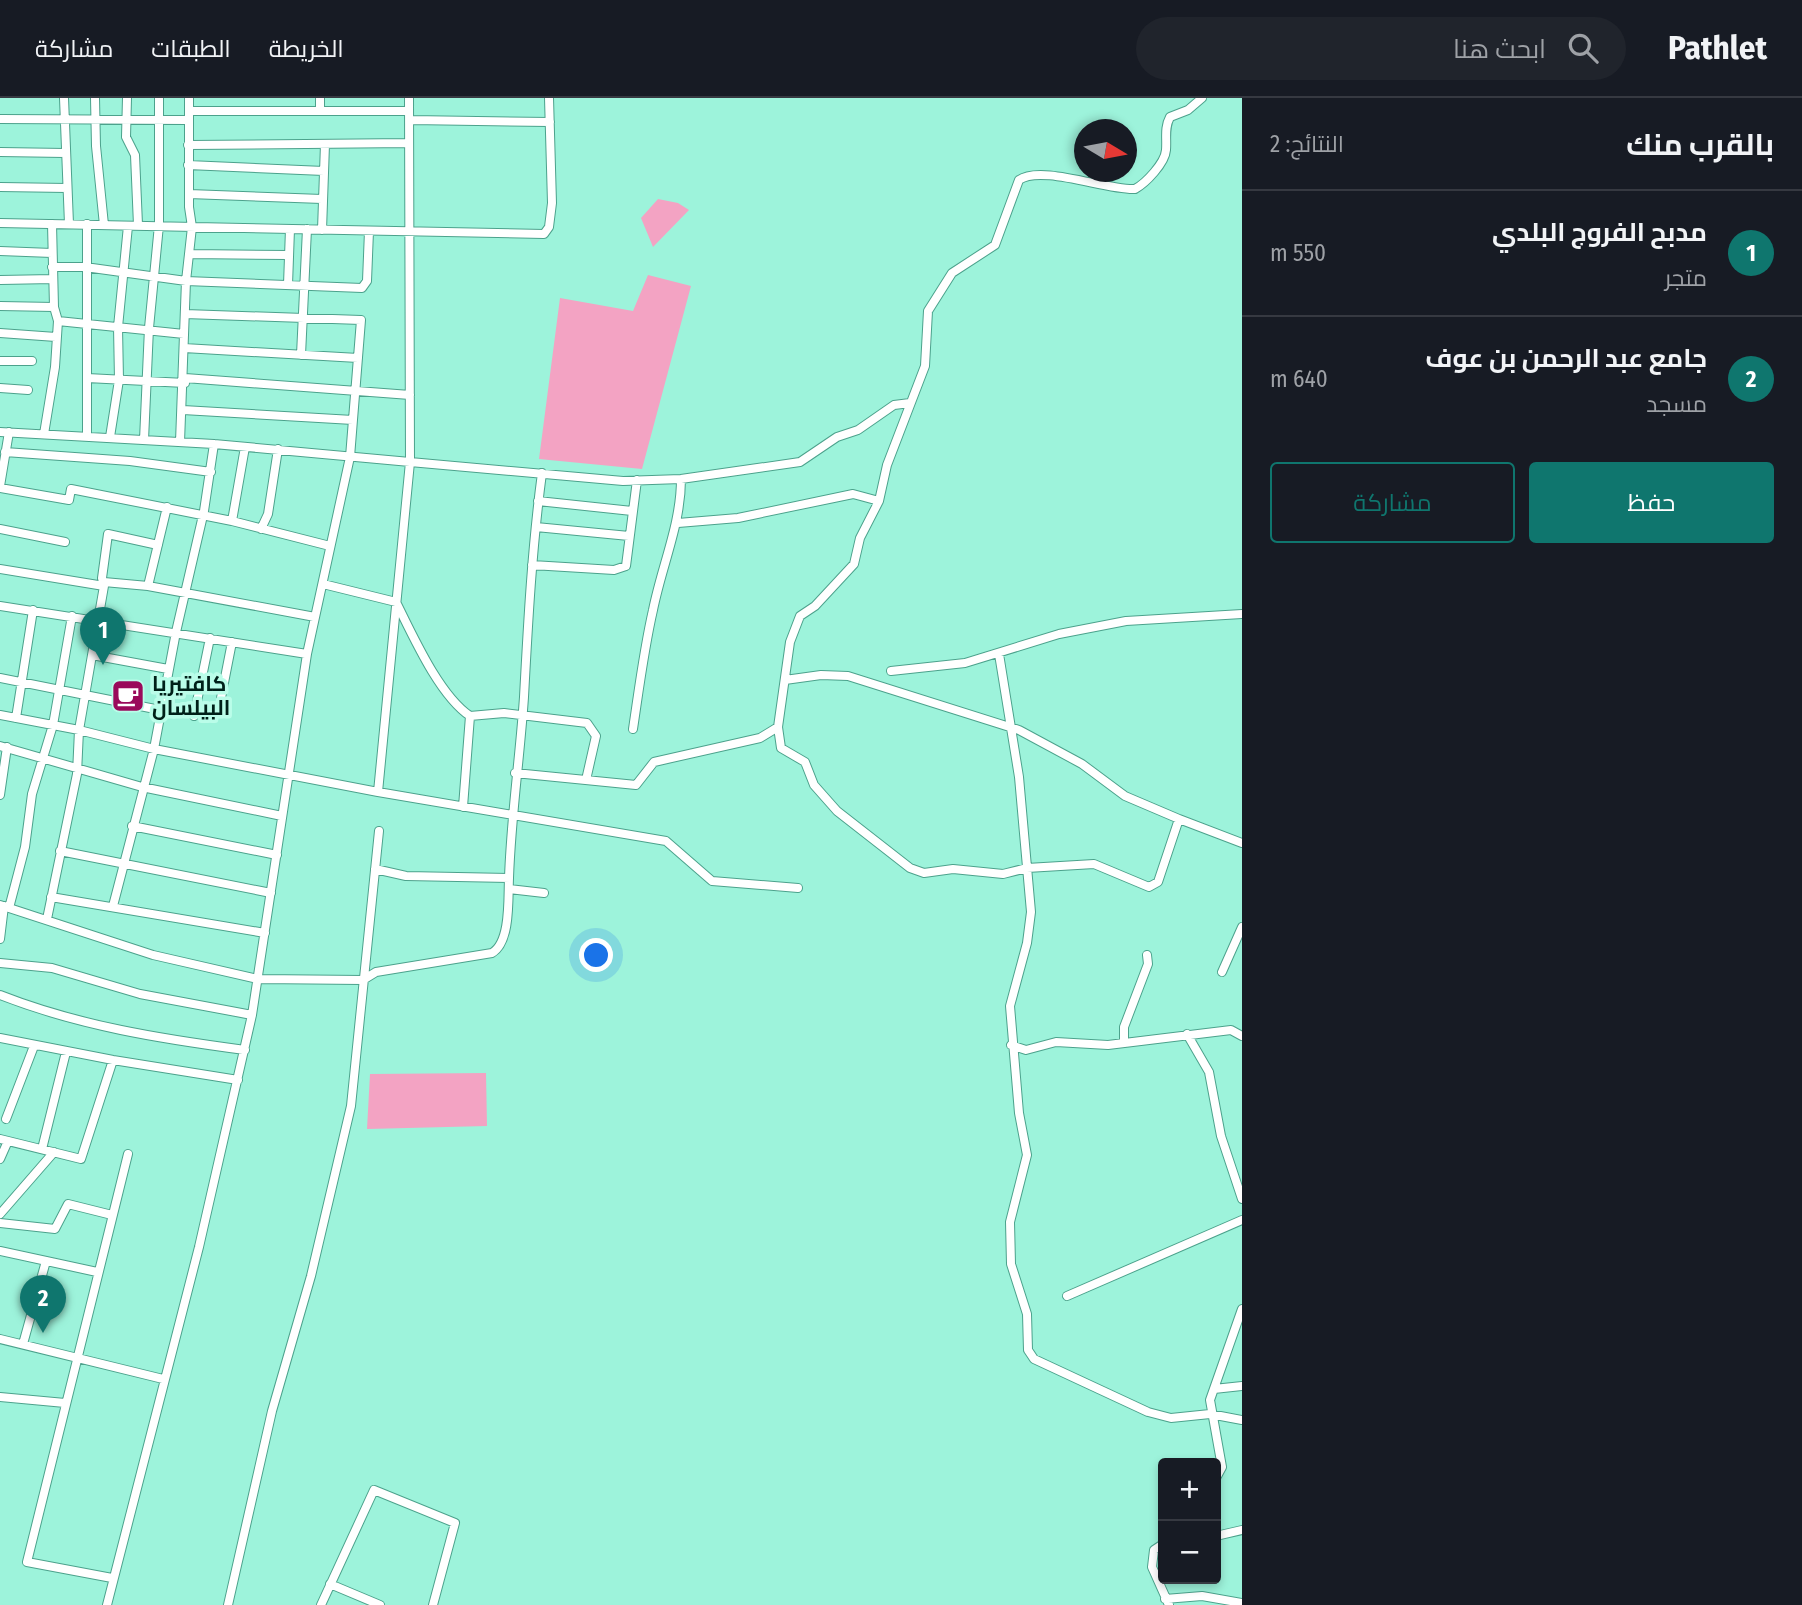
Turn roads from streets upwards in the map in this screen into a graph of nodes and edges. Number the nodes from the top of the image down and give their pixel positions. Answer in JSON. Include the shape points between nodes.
{"nodes":[{"id":1,"x":64,"y":98,"type":"edge"},
{"id":2,"x":95,"y":98,"type":"edge"},
{"id":3,"x":127,"y":98,"type":"edge"},
{"id":4,"x":159,"y":98,"type":"edge"},
{"id":5,"x":189,"y":98,"type":"edge"},
{"id":6,"x":320,"y":98,"type":"edge"},
{"id":7,"x":409,"y":98,"type":"edge"},
{"id":8,"x":549,"y":98,"type":"edge"},
{"id":9,"x":1202,"y":98,"type":"edge"},
{"id":10,"x":320,"y":110,"type":"junction"},
{"id":11,"x":410,"y":115,"type":"junction"},
{"id":12,"x":188,"y":116,"type":"junction"},
{"id":13,"x":0,"y":119,"type":"edge"},
{"id":14,"x":64,"y":119,"type":"junction"},
{"id":15,"x":95,"y":119,"type":"junction"},
{"id":16,"x":127,"y":119,"type":"junction"},
{"id":17,"x":159,"y":119,"type":"junction"},
{"id":18,"x":550,"y":122,"type":"junction"},
{"id":19,"x":410,"y":143,"type":"junction"},
{"id":20,"x":325,"y":144,"type":"junction"},
{"id":21,"x":188,"y":145,"type":"junction"},
{"id":22,"x":0,"y":152,"type":"edge"},
{"id":23,"x":65,"y":153,"type":"junction"},
{"id":24,"x":188,"y":165,"type":"junction"},
{"id":25,"x":324,"y":171,"type":"junction"},
{"id":26,"x":0,"y":187,"type":"edge"},
{"id":27,"x":67,"y":188,"type":"junction"},
{"id":28,"x":189,"y":194,"type":"junction"},
{"id":29,"x":322,"y":199,"type":"junction"},
{"id":30,"x":0,"y":223,"type":"edge"},
{"id":31,"x":52,"y":224,"type":"junction"},
{"id":32,"x":69,"y":224,"type":"junction"},
{"id":33,"x":87,"y":225,"type":"junction"},
{"id":34,"x":104,"y":225,"type":"junction"},
{"id":35,"x":133,"y":225,"type":"junction"},
{"id":36,"x":159,"y":225,"type":"junction"},
{"id":37,"x":192,"y":227,"type":"junction"},
{"id":38,"x":290,"y":229,"type":"junction"},
{"id":39,"x":307,"y":229,"type":"junction"},
{"id":40,"x":322,"y":230,"type":"junction"},
{"id":41,"x":369,"y":231,"type":"junction"},
{"id":42,"x":409,"y":233,"type":"junction"},
{"id":43,"x":0,"y":251,"type":"edge"},
{"id":44,"x":52,"y":253,"type":"junction"},
{"id":45,"x":190,"y":254,"type":"junction"},
{"id":46,"x":289,"y":255,"type":"junction"},
{"id":47,"x":52,"y":267,"type":"junction"},
{"id":48,"x":85,"y":267,"type":"junction"},
{"id":49,"x":122,"y":272,"type":"junction"},
{"id":50,"x":153,"y":276,"type":"junction"},
{"id":51,"x":53,"y":279,"type":"junction"},
{"id":52,"x":0,"y":280,"type":"edge"},
{"id":53,"x":186,"y":281,"type":"junction"},
{"id":54,"x":288,"y":285,"type":"junction"},
{"id":55,"x":304,"y":285,"type":"junction"},
{"id":56,"x":0,"y":306,"type":"edge"},
{"id":57,"x":54,"y":307,"type":"junction"},
{"id":58,"x":185,"y":314,"type":"junction"},
{"id":59,"x":302,"y":317,"type":"junction"},
{"id":60,"x":58,"y":321,"type":"junction"},
{"id":61,"x":85,"y":322,"type":"junction"},
{"id":62,"x":118,"y":327,"type":"junction"},
{"id":63,"x":149,"y":328,"type":"junction"},
{"id":64,"x":0,"y":333,"type":"edge"},
{"id":65,"x":184,"y":334,"type":"junction"},
{"id":66,"x":56,"y":337,"type":"junction"},
{"id":67,"x":184,"y":348,"type":"junction"},
{"id":68,"x":300,"y":355,"type":"junction"},
{"id":69,"x":358,"y":358,"type":"junction"},
{"id":70,"x":0,"y":361,"type":"edge"},
{"id":71,"x":32,"y":362,"type":"dead end"},
{"id":72,"x":87,"y":378,"type":"junction"},
{"id":73,"x":120,"y":380,"type":"junction"},
{"id":74,"x":185,"y":380,"type":"junction"},
{"id":75,"x":148,"y":381,"type":"junction"},
{"id":76,"x":0,"y":388,"type":"edge"},
{"id":77,"x":355,"y":389,"type":"junction"},
{"id":78,"x":28,"y":390,"type":"dead end"},
{"id":79,"x":410,"y":395,"type":"junction"},
{"id":80,"x":910,"y":403,"type":"junction"},
{"id":81,"x":184,"y":410,"type":"junction"},
{"id":82,"x":353,"y":420,"type":"junction"},
{"id":83,"x":4,"y":432,"type":"edge"},
{"id":84,"x":44,"y":434,"type":"junction"},
{"id":85,"x":87,"y":435,"type":"junction"},
{"id":86,"x":110,"y":437,"type":"junction"},
{"id":87,"x":144,"y":440,"type":"junction"},
{"id":88,"x":180,"y":442,"type":"junction"},
{"id":89,"x":214,"y":444,"type":"junction"},
{"id":90,"x":245,"y":447,"type":"junction"},
{"id":91,"x":278,"y":449,"type":"junction"},
{"id":92,"x":5,"y":452,"type":"junction"},
{"id":93,"x":350,"y":457,"type":"junction"},
{"id":94,"x":410,"y":462,"type":"junction"},
{"id":95,"x":211,"y":472,"type":"junction"},
{"id":96,"x":542,"y":473,"type":"junction"},
{"id":97,"x":681,"y":479,"type":"junction"},
{"id":98,"x":637,"y":480,"type":"junction"},
{"id":99,"x":0,"y":487,"type":"edge"},
{"id":100,"x":538,"y":501,"type":"junction"},
{"id":101,"x":879,"y":501,"type":"junction"},
{"id":102,"x":167,"y":507,"type":"junction"},
{"id":103,"x":632,"y":511,"type":"junction"},
{"id":104,"x":203,"y":515,"type":"junction"},
{"id":105,"x":232,"y":521,"type":"junction"},
{"id":106,"x":678,"y":523,"type":"junction"},
{"id":107,"x":536,"y":527,"type":"junction"},
{"id":108,"x":0,"y":529,"type":"edge"},
{"id":109,"x":261,"y":529,"type":"junction"},
{"id":110,"x":629,"y":536,"type":"junction"},
{"id":111,"x":65,"y":542,"type":"dead end"},
{"id":112,"x":158,"y":545,"type":"junction"},
{"id":113,"x":330,"y":547,"type":"junction"},
{"id":114,"x":532,"y":565,"type":"junction"},
{"id":115,"x":0,"y":569,"type":"edge"},
{"id":116,"x":104,"y":584,"type":"junction"},
{"id":117,"x":323,"y":584,"type":"junction"},
{"id":118,"x":148,"y":586,"type":"junction"},
{"id":119,"x":184,"y":593,"type":"junction"},
{"id":120,"x":396,"y":602,"type":"junction"},
{"id":121,"x":0,"y":606,"type":"edge"},
{"id":122,"x":33,"y":610,"type":"junction"},
{"id":123,"x":1242,"y":614,"type":"edge"},
{"id":124,"x":72,"y":617,"type":"junction"},
{"id":125,"x":315,"y":617,"type":"junction"},
{"id":126,"x":98,"y":620,"type":"junction"},
{"id":127,"x":176,"y":632,"type":"junction"},
{"id":128,"x":210,"y":638,"type":"junction"},
{"id":129,"x":232,"y":642,"type":"junction"},
{"id":130,"x":307,"y":654,"type":"junction"},
{"id":131,"x":999,"y":654,"type":"junction"},
{"id":132,"x":92,"y":655,"type":"junction"},
{"id":133,"x":168,"y":669,"type":"junction"},
{"id":134,"x":891,"y":671,"type":"dead end"},
{"id":135,"x":0,"y":678,"type":"edge"},
{"id":136,"x":21,"y":680,"type":"junction"},
{"id":137,"x":785,"y":680,"type":"junction"},
{"id":138,"x":60,"y":688,"type":"junction"},
{"id":139,"x":85,"y":693,"type":"junction"},
{"id":140,"x":221,"y":698,"type":"dead end"},
{"id":141,"x":160,"y":710,"type":"junction"},
{"id":142,"x":0,"y":715,"type":"edge"},
{"id":143,"x":194,"y":716,"type":"dead end"},
{"id":144,"x":470,"y":716,"type":"junction"},
{"id":145,"x":522,"y":716,"type":"junction"},
{"id":146,"x":16,"y":718,"type":"junction"},
{"id":147,"x":53,"y":725,"type":"junction"},
{"id":148,"x":778,"y":727,"type":"junction"},
{"id":149,"x":1011,"y":727,"type":"junction"},
{"id":150,"x":633,"y":729,"type":"dead end"},
{"id":151,"x":79,"y":730,"type":"junction"},
{"id":152,"x":4,"y":747,"type":"edge"},
{"id":153,"x":154,"y":749,"type":"junction"},
{"id":154,"x":41,"y":758,"type":"junction"},
{"id":155,"x":75,"y":768,"type":"junction"},
{"id":156,"x":515,"y":773,"type":"junction"},
{"id":157,"x":289,"y":775,"type":"junction"},
{"id":158,"x":586,"y":780,"type":"junction"},
{"id":159,"x":142,"y":788,"type":"junction"},
{"id":160,"x":0,"y":789,"type":"edge"},
{"id":161,"x":378,"y":792,"type":"junction"},
{"id":162,"x":463,"y":807,"type":"junction"},
{"id":163,"x":282,"y":816,"type":"junction"},
{"id":164,"x":514,"y":817,"type":"junction"},
{"id":165,"x":1179,"y":819,"type":"junction"},
{"id":166,"x":132,"y":826,"type":"junction"},
{"id":167,"x":379,"y":831,"type":"dead end"},
{"id":168,"x":1242,"y":843,"type":"edge"},
{"id":169,"x":61,"y":850,"type":"junction"},
{"id":170,"x":277,"y":855,"type":"junction"},
{"id":171,"x":123,"y":863,"type":"junction"},
{"id":172,"x":1027,"y":868,"type":"junction"},
{"id":173,"x":375,"y":869,"type":"junction"},
{"id":174,"x":509,"y":878,"type":"junction"},
{"id":175,"x":798,"y":888,"type":"dead end"},
{"id":176,"x":509,"y":889,"type":"junction"},
{"id":177,"x":271,"y":893,"type":"junction"},
{"id":178,"x":544,"y":893,"type":"dead end"},
{"id":179,"x":51,"y":897,"type":"junction"},
{"id":180,"x":4,"y":906,"type":"edge"},
{"id":181,"x":113,"y":906,"type":"junction"},
{"id":182,"x":47,"y":919,"type":"junction"},
{"id":183,"x":1242,"y":926,"type":"edge"},
{"id":184,"x":265,"y":933,"type":"junction"},
{"id":185,"x":0,"y":939,"type":"edge"},
{"id":186,"x":1147,"y":955,"type":"dead end"},
{"id":187,"x":0,"y":963,"type":"edge"},
{"id":188,"x":1222,"y":972,"type":"dead end"},
{"id":189,"x":258,"y":979,"type":"junction"},
{"id":190,"x":363,"y":980,"type":"junction"},
{"id":191,"x":0,"y":995,"type":"edge"},
{"id":192,"x":252,"y":1015,"type":"junction"},
{"id":193,"x":1187,"y":1034,"type":"junction"},
{"id":194,"x":1242,"y":1036,"type":"edge"},
{"id":195,"x":0,"y":1038,"type":"edge"},
{"id":196,"x":1124,"y":1044,"type":"junction"},
{"id":197,"x":1012,"y":1045,"type":"junction"},
{"id":198,"x":34,"y":1046,"type":"junction"},
{"id":199,"x":245,"y":1050,"type":"junction"},
{"id":200,"x":66,"y":1052,"type":"junction"},
{"id":201,"x":113,"y":1060,"type":"junction"},
{"id":202,"x":238,"y":1080,"type":"junction"},
{"id":203,"x":6,"y":1119,"type":"dead end"},
{"id":204,"x":4,"y":1140,"type":"edge"},
{"id":205,"x":41,"y":1149,"type":"junction"},
{"id":206,"x":54,"y":1152,"type":"junction"},
{"id":207,"x":128,"y":1154,"type":"dead end"},
{"id":208,"x":0,"y":1158,"type":"edge"},
{"id":209,"x":1242,"y":1199,"type":"edge"},
{"id":210,"x":0,"y":1214,"type":"edge"},
{"id":211,"x":112,"y":1215,"type":"junction"},
{"id":212,"x":1242,"y":1220,"type":"edge"},
{"id":213,"x":0,"y":1223,"type":"edge"},
{"id":214,"x":0,"y":1251,"type":"edge"},
{"id":215,"x":46,"y":1261,"type":"junction"},
{"id":216,"x":97,"y":1272,"type":"junction"},
{"id":217,"x":1066,"y":1296,"type":"dead end"},
{"id":218,"x":1242,"y":1309,"type":"edge"},
{"id":219,"x":0,"y":1339,"type":"edge"},
{"id":220,"x":23,"y":1344,"type":"junction"},
{"id":221,"x":75,"y":1360,"type":"junction"},
{"id":222,"x":163,"y":1379,"type":"junction"},
{"id":223,"x":1242,"y":1387,"type":"edge"},
{"id":224,"x":1214,"y":1389,"type":"junction"},
{"id":225,"x":0,"y":1398,"type":"edge"},
{"id":226,"x":65,"y":1403,"type":"junction"},
{"id":227,"x":1210,"y":1414,"type":"junction"},
{"id":228,"x":1242,"y":1420,"type":"edge"},
{"id":229,"x":1220,"y":1458,"type":"edge"},
{"id":230,"x":1242,"y":1530,"type":"edge"},
{"id":231,"x":1221,"y":1535,"type":"edge"},
{"id":232,"x":1158,"y":1547,"type":"edge"},
{"id":233,"x":112,"y":1578,"type":"junction"},
{"id":234,"x":1158,"y":1581,"type":"edge"},
{"id":235,"x":330,"y":1584,"type":"junction"},
{"id":236,"x":1159,"y":1584,"type":"edge"},
{"id":237,"x":1167,"y":1602,"type":"edge"},
{"id":238,"x":1242,"y":1603,"type":"edge"},
{"id":239,"x":107,"y":1605,"type":"edge"},
{"id":240,"x":228,"y":1605,"type":"edge"},
{"id":241,"x":321,"y":1605,"type":"edge"},
{"id":242,"x":380,"y":1605,"type":"edge"},
{"id":243,"x":433,"y":1605,"type":"edge"}],
"edges":[{"from":1,"to":14,"type":"street"},
{"from":2,"to":15,"type":"street"},
{"from":3,"to":16,"type":"street"},
{"from":4,"to":17,"type":"street"},
{"from":5,"to":12,"type":"street"},
{"from":6,"to":10,"type":"street"},
{"from":7,"to":11,"type":"street"},
{"from":8,"to":18,"type":"street"},
{"from":9,"to":80,"type":"street","via":[[1170,117],[1165,154],[1145,182],[1135,188],[1079,179],[1031,176],[1019,180],[995,245],[952,273],[934,300],[925,331],[925,366]]},
{"from":10,"to":11,"type":"street"},
{"from":10,"to":12,"type":"street"},
{"from":11,"to":18,"type":"street"},
{"from":11,"to":19,"type":"street"},
{"from":12,"to":17,"type":"street"},
{"from":12,"to":21,"type":"street"},
{"from":13,"to":14,"type":"street"},
{"from":14,"to":15,"type":"street"},
{"from":14,"to":23,"type":"street"},
{"from":15,"to":16,"type":"street"},
{"from":15,"to":34,"type":"street"},
{"from":16,"to":17,"type":"street"},
{"from":16,"to":35,"type":"street","via":[[126,137],[135,155]]},
{"from":17,"to":36,"type":"street"},
{"from":18,"to":42,"type":"street","via":[[551,213],[544,234]]},
{"from":19,"to":20,"type":"street"},
{"from":19,"to":42,"type":"street"},
{"from":20,"to":21,"type":"street"},
{"from":20,"to":25,"type":"street"},
{"from":21,"to":24,"type":"street"},
{"from":22,"to":23,"type":"street"},
{"from":23,"to":27,"type":"street"},
{"from":24,"to":25,"type":"street"},
{"from":24,"to":28,"type":"street"},
{"from":25,"to":29,"type":"street"},
{"from":26,"to":27,"type":"street"},
{"from":27,"to":32,"type":"street"},
{"from":28,"to":29,"type":"street"},
{"from":28,"to":37,"type":"street"},
{"from":29,"to":40,"type":"street"},
{"from":30,"to":31,"type":"street"},
{"from":31,"to":32,"type":"street"},
{"from":31,"to":44,"type":"street"},
{"from":32,"to":33,"type":"street"},
{"from":33,"to":34,"type":"street"},
{"from":33,"to":48,"type":"street"},
{"from":34,"to":35,"type":"street"},
{"from":35,"to":36,"type":"street"},
{"from":35,"to":49,"type":"street"},
{"from":36,"to":37,"type":"street"},
{"from":36,"to":50,"type":"street"},
{"from":37,"to":38,"type":"street"},
{"from":37,"to":45,"type":"street"},
{"from":38,"to":39,"type":"street"},
{"from":38,"to":46,"type":"street"},
{"from":39,"to":40,"type":"street"},
{"from":39,"to":55,"type":"street"},
{"from":40,"to":41,"type":"street"},
{"from":41,"to":42,"type":"street"},
{"from":41,"to":55,"type":"street","via":[[365,287]]},
{"from":42,"to":79,"type":"street"},
{"from":43,"to":44,"type":"street"},
{"from":44,"to":47,"type":"street"},
{"from":45,"to":46,"type":"street"},
{"from":45,"to":53,"type":"street"},
{"from":46,"to":54,"type":"street"},
{"from":47,"to":48,"type":"street"},
{"from":47,"to":51,"type":"street"},
{"from":48,"to":49,"type":"street"},
{"from":48,"to":61,"type":"street"},
{"from":49,"to":50,"type":"street"},
{"from":49,"to":62,"type":"street"},
{"from":50,"to":53,"type":"street"},
{"from":50,"to":63,"type":"street"},
{"from":51,"to":52,"type":"street"},
{"from":51,"to":57,"type":"street"},
{"from":53,"to":54,"type":"street"},
{"from":53,"to":58,"type":"street"},
{"from":54,"to":55,"type":"street"},
{"from":55,"to":59,"type":"street"},
{"from":56,"to":57,"type":"street"},
{"from":57,"to":60,"type":"street"},
{"from":58,"to":59,"type":"street"},
{"from":58,"to":65,"type":"street"},
{"from":59,"to":68,"type":"street"},
{"from":59,"to":69,"type":"street","via":[[361,320]]},
{"from":60,"to":61,"type":"street"},
{"from":60,"to":66,"type":"street"},
{"from":61,"to":62,"type":"street"},
{"from":61,"to":72,"type":"street"},
{"from":62,"to":63,"type":"street"},
{"from":62,"to":73,"type":"street"},
{"from":63,"to":65,"type":"street"},
{"from":63,"to":75,"type":"street"},
{"from":64,"to":66,"type":"street"},
{"from":65,"to":67,"type":"street"},
{"from":66,"to":84,"type":"street"},
{"from":67,"to":68,"type":"street"},
{"from":67,"to":74,"type":"street"},
{"from":68,"to":69,"type":"street"},
{"from":69,"to":77,"type":"street"},
{"from":70,"to":71,"type":"street"},
{"from":72,"to":73,"type":"street"},
{"from":72,"to":85,"type":"street"},
{"from":73,"to":75,"type":"street"},
{"from":73,"to":86,"type":"street"},
{"from":74,"to":75,"type":"street"},
{"from":74,"to":77,"type":"street"},
{"from":74,"to":81,"type":"street"},
{"from":75,"to":87,"type":"street"},
{"from":76,"to":78,"type":"street"},
{"from":77,"to":79,"type":"street"},
{"from":77,"to":82,"type":"street"},
{"from":79,"to":94,"type":"street"},
{"from":80,"to":97,"type":"street","via":[[894,405],[800,462]]},
{"from":80,"to":101,"type":"street","via":[[887,464]]},
{"from":81,"to":82,"type":"street"},
{"from":81,"to":88,"type":"street"},
{"from":82,"to":93,"type":"street"},
{"from":83,"to":84,"type":"street"},
{"from":83,"to":92,"type":"street"},
{"from":84,"to":85,"type":"street"},
{"from":85,"to":86,"type":"street"},
{"from":86,"to":87,"type":"street"},
{"from":87,"to":88,"type":"street"},
{"from":88,"to":89,"type":"street"},
{"from":89,"to":90,"type":"street"},
{"from":89,"to":95,"type":"street"},
{"from":90,"to":91,"type":"street"},
{"from":90,"to":105,"type":"street"},
{"from":91,"to":93,"type":"street"},
{"from":91,"to":109,"type":"street","via":[[268,514]]},
{"from":92,"to":95,"type":"street"},
{"from":92,"to":99,"type":"street"},
{"from":93,"to":94,"type":"street"},
{"from":93,"to":113,"type":"street"},
{"from":94,"to":96,"type":"street"},
{"from":94,"to":120,"type":"street"},
{"from":95,"to":104,"type":"street"},
{"from":96,"to":98,"type":"street"},
{"from":96,"to":100,"type":"street"},
{"from":97,"to":98,"type":"street"},
{"from":97,"to":106,"type":"street"},
{"from":98,"to":103,"type":"street"},
{"from":99,"to":102,"type":"street","via":[[69,500],[71,489]]},
{"from":100,"to":103,"type":"street"},
{"from":100,"to":107,"type":"street"},
{"from":101,"to":106,"type":"street","via":[[853,494],[738,518]]},
{"from":101,"to":137,"type":"street","via":[[860,538],[854,564],[800,617],[790,642]]},
{"from":102,"to":104,"type":"street"},
{"from":102,"to":112,"type":"street"},
{"from":103,"to":110,"type":"street"},
{"from":104,"to":105,"type":"street"},
{"from":104,"to":119,"type":"street"},
{"from":105,"to":109,"type":"street"},
{"from":106,"to":150,"type":"street","via":[[670,538],[653,610]]},
{"from":107,"to":110,"type":"street"},
{"from":107,"to":114,"type":"street"},
{"from":108,"to":111,"type":"street"},
{"from":109,"to":113,"type":"street"},
{"from":110,"to":114,"type":"street","via":[[626,566],[614,570]]},
{"from":112,"to":116,"type":"street","via":[[108,534]]},
{"from":112,"to":118,"type":"street"},
{"from":113,"to":117,"type":"street"},
{"from":114,"to":145,"type":"street"},
{"from":115,"to":116,"type":"street"},
{"from":116,"to":118,"type":"street"},
{"from":116,"to":126,"type":"street"},
{"from":117,"to":120,"type":"street"},
{"from":117,"to":125,"type":"street"},
{"from":118,"to":119,"type":"street"},
{"from":119,"to":125,"type":"street"},
{"from":119,"to":127,"type":"street"},
{"from":120,"to":144,"type":"street","via":[[456,707]]},
{"from":120,"to":161,"type":"street"},
{"from":121,"to":122,"type":"street"},
{"from":122,"to":124,"type":"street"},
{"from":122,"to":136,"type":"street"},
{"from":123,"to":131,"type":"street","via":[[1126,621],[1059,634]]},
{"from":124,"to":126,"type":"street"},
{"from":124,"to":138,"type":"street"},
{"from":125,"to":130,"type":"street"},
{"from":126,"to":127,"type":"street"},
{"from":126,"to":132,"type":"street"},
{"from":127,"to":128,"type":"street"},
{"from":127,"to":133,"type":"street"},
{"from":128,"to":129,"type":"street"},
{"from":128,"to":143,"type":"street"},
{"from":129,"to":130,"type":"street"},
{"from":129,"to":140,"type":"street"},
{"from":130,"to":157,"type":"street"},
{"from":131,"to":134,"type":"street","via":[[965,663]]},
{"from":131,"to":149,"type":"street"},
{"from":132,"to":133,"type":"street"},
{"from":132,"to":139,"type":"street"},
{"from":133,"to":141,"type":"street"},
{"from":135,"to":136,"type":"street"},
{"from":136,"to":138,"type":"street"},
{"from":136,"to":146,"type":"street"},
{"from":137,"to":148,"type":"street"},
{"from":137,"to":149,"type":"street","via":[[848,676]]},
{"from":138,"to":139,"type":"street"},
{"from":138,"to":147,"type":"street"},
{"from":139,"to":141,"type":"street"},
{"from":139,"to":151,"type":"street"},
{"from":141,"to":153,"type":"street"},
{"from":142,"to":146,"type":"street"},
{"from":144,"to":145,"type":"street"},
{"from":144,"to":162,"type":"street"},
{"from":145,"to":156,"type":"street"},
{"from":145,"to":158,"type":"street","via":[[592,726],[596,736]]},
{"from":146,"to":147,"type":"street"},
{"from":147,"to":151,"type":"street"},
{"from":147,"to":154,"type":"street"},
{"from":148,"to":158,"type":"street","via":[[760,738],[654,762],[636,785]]},
{"from":148,"to":172,"type":"street","via":[[781,748],[805,762],[814,785],[837,811],[910,869],[1003,874]]},
{"from":149,"to":165,"type":"street","via":[[1082,764],[1125,796]]},
{"from":149,"to":172,"type":"street"},
{"from":151,"to":153,"type":"street"},
{"from":151,"to":155,"type":"street"},
{"from":152,"to":154,"type":"street"},
{"from":152,"to":160,"type":"street"},
{"from":153,"to":157,"type":"street"},
{"from":153,"to":159,"type":"street"},
{"from":154,"to":155,"type":"street"},
{"from":154,"to":180,"type":"street","via":[[25,847]]},
{"from":155,"to":159,"type":"street"},
{"from":155,"to":169,"type":"street"},
{"from":156,"to":158,"type":"street"},
{"from":156,"to":164,"type":"street"},
{"from":157,"to":161,"type":"street"},
{"from":157,"to":163,"type":"street"},
{"from":159,"to":163,"type":"street"},
{"from":159,"to":166,"type":"street"},
{"from":161,"to":162,"type":"street"},
{"from":162,"to":164,"type":"street"},
{"from":163,"to":170,"type":"street"},
{"from":164,"to":174,"type":"street"},
{"from":164,"to":175,"type":"street","via":[[666,841],[712,881]]},
{"from":165,"to":168,"type":"street"},
{"from":165,"to":172,"type":"street","via":[[1158,882],[1149,887],[1094,864]]},
{"from":166,"to":170,"type":"street"},
{"from":166,"to":171,"type":"street"},
{"from":167,"to":173,"type":"street"},
{"from":169,"to":171,"type":"street"},
{"from":169,"to":179,"type":"street"},
{"from":170,"to":177,"type":"street"},
{"from":171,"to":177,"type":"street"},
{"from":171,"to":181,"type":"street"},
{"from":172,"to":197,"type":"street","via":[[1031,912],[1010,1006]]},
{"from":173,"to":174,"type":"street","via":[[406,876]]},
{"from":173,"to":190,"type":"street"},
{"from":174,"to":176,"type":"street"},
{"from":176,"to":178,"type":"street"},
{"from":176,"to":190,"type":"street","via":[[504,935],[492,954],[376,972]]},
{"from":177,"to":184,"type":"street"},
{"from":179,"to":181,"type":"street"},
{"from":179,"to":182,"type":"street"},
{"from":180,"to":182,"type":"street"},
{"from":180,"to":185,"type":"street"},
{"from":181,"to":184,"type":"street"},
{"from":182,"to":189,"type":"street","via":[[153,955]]},
{"from":183,"to":188,"type":"street"},
{"from":184,"to":189,"type":"street"},
{"from":186,"to":196,"type":"street","via":[[1148,964],[1124,1027]]},
{"from":187,"to":192,"type":"street","via":[[52,968],[140,994]]},
{"from":189,"to":190,"type":"street"},
{"from":189,"to":192,"type":"street"},
{"from":190,"to":240,"type":"street","via":[[356,1075],[341,1153],[272,1411]]},
{"from":191,"to":199,"type":"street","via":[[102,1027]]},
{"from":192,"to":199,"type":"street"},
{"from":193,"to":194,"type":"street","via":[[1231,1030]]},
{"from":193,"to":196,"type":"street"},
{"from":193,"to":209,"type":"street","via":[[1209,1072],[1221,1136]]},
{"from":195,"to":198,"type":"street"},
{"from":196,"to":197,"type":"street","via":[[1056,1042],[1026,1050]]},
{"from":197,"to":227,"type":"street","via":[[1027,1155],[1010,1223],[1011,1264],[1027,1314],[1028,1350],[1034,1359],[1148,1412],[1171,1418]]},
{"from":198,"to":200,"type":"street"},
{"from":198,"to":203,"type":"street"},
{"from":199,"to":202,"type":"street"},
{"from":200,"to":201,"type":"street"},
{"from":200,"to":205,"type":"street"},
{"from":201,"to":202,"type":"street"},
{"from":201,"to":206,"type":"street","via":[[81,1159]]},
{"from":202,"to":222,"type":"street"},
{"from":204,"to":205,"type":"street"},
{"from":204,"to":208,"type":"street"},
{"from":205,"to":206,"type":"street"},
{"from":206,"to":210,"type":"street"},
{"from":207,"to":211,"type":"street"},
{"from":211,"to":213,"type":"street","via":[[68,1204],[55,1229]]},
{"from":211,"to":216,"type":"street"},
{"from":212,"to":217,"type":"street"},
{"from":214,"to":215,"type":"street"},
{"from":215,"to":216,"type":"street"},
{"from":215,"to":220,"type":"street"},
{"from":216,"to":221,"type":"street"},
{"from":218,"to":224,"type":"street"},
{"from":219,"to":220,"type":"street"},
{"from":220,"to":221,"type":"street"},
{"from":221,"to":222,"type":"street"},
{"from":221,"to":226,"type":"street"},
{"from":222,"to":233,"type":"street"},
{"from":223,"to":224,"type":"street"},
{"from":224,"to":227,"type":"street"},
{"from":225,"to":226,"type":"street"},
{"from":226,"to":233,"type":"street","via":[[27,1562]]},
{"from":227,"to":228,"type":"street"},
{"from":227,"to":229,"type":"street"},
{"from":230,"to":231,"type":"street"},
{"from":232,"to":234,"type":"street","via":[[1152,1567]]},
{"from":233,"to":239,"type":"street"},
{"from":235,"to":241,"type":"street"},
{"from":235,"to":242,"type":"street"},
{"from":235,"to":243,"type":"street","via":[[374,1490],[456,1523]]},
{"from":236,"to":237,"type":"street"},
{"from":237,"to":238,"type":"street","via":[[1202,1596]]}]}
